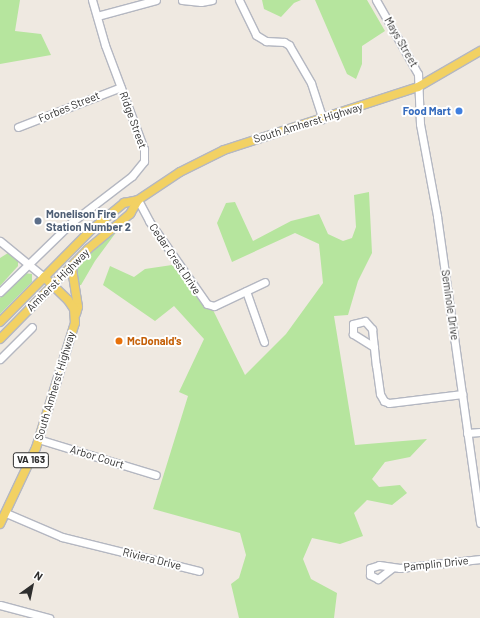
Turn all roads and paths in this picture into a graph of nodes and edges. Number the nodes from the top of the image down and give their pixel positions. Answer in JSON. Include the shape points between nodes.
{"nodes":[{"id":1,"x":92,"y":0,"type":"edge"},
{"id":2,"x":156,"y":0,"type":"edge"},
{"id":3,"x":182,"y":0,"type":"edge"},
{"id":4,"x":212,"y":0,"type":"edge"},
{"id":5,"x":239,"y":0,"type":"edge"},
{"id":6,"x":376,"y":0,"type":"edge"},
{"id":7,"x":96,"y":16,"type":"junction"},
{"id":8,"x":480,"y":51,"type":"edge"},
{"id":9,"x":121,"y":87,"type":"junction"},
{"id":10,"x":418,"y":87,"type":"junction"},
{"id":11,"x":323,"y":118,"type":"junction"},
{"id":12,"x":18,"y":128,"type":"dead end"},
{"id":13,"x":138,"y":200,"type":"junction"},
{"id":14,"x":0,"y":241,"type":"edge"},
{"id":15,"x":77,"y":260,"type":"junction"},
{"id":16,"x":27,"y":264,"type":"junction"},
{"id":17,"x":44,"y":277,"type":"junction"},
{"id":18,"x":265,"y":282,"type":"dead end"},
{"id":19,"x":53,"y":284,"type":"junction"},
{"id":20,"x":246,"y":291,"type":"junction"},
{"id":21,"x":0,"y":292,"type":"edge"},
{"id":22,"x":75,"y":317,"type":"junction"},
{"id":23,"x":0,"y":322,"type":"edge"},
{"id":24,"x":32,"y":327,"type":"dead end"},
{"id":25,"x":0,"y":339,"type":"edge"},
{"id":26,"x":264,"y":342,"type":"dead end"},
{"id":27,"x":374,"y":347,"type":"dead end"},
{"id":28,"x":0,"y":359,"type":"edge"},
{"id":29,"x":462,"y":394,"type":"junction"},
{"id":30,"x":480,"y":432,"type":"edge"},
{"id":31,"x":467,"y":433,"type":"junction"},
{"id":32,"x":38,"y":439,"type":"junction"},
{"id":33,"x":156,"y":475,"type":"dead end"},
{"id":34,"x":6,"y":513,"type":"junction"},
{"id":35,"x":480,"y":523,"type":"edge"},
{"id":36,"x":0,"y":524,"type":"edge"},
{"id":37,"x":480,"y":559,"type":"edge"},
{"id":38,"x":392,"y":568,"type":"dead end"},
{"id":39,"x":199,"y":571,"type":"dead end"},
{"id":40,"x":0,"y":605,"type":"edge"},
{"id":41,"x":49,"y":618,"type":"edge"}],
"edges":[{"from":1,"to":7,"type":"street","name":"Ridge Street"},
{"from":2,"to":7,"type":"street"},
{"from":3,"to":4,"type":"street"},
{"from":5,"to":11,"type":"street","via":[[256,35],[266,41],[284,42],[289,45],[310,83]]},
{"from":6,"to":10,"type":"street","name":"Mays Street","via":[[418,74]]},
{"from":7,"to":9,"type":"street","name":"Ridge Street"},
{"from":8,"to":10,"type":"main road","name":"South Amherst Highway"},
{"from":9,"to":12,"type":"street","name":"Forbes Street"},
{"from":9,"to":16,"type":"street","name":"Ridge Street","via":[[144,149],[144,163],[132,176],[72,222]]},
{"from":10,"to":11,"type":"main road","name":"South Amherst Highway"},
{"from":10,"to":29,"type":"street","name":"Seminole Drive","via":[[420,124],[437,216]]},
{"from":11,"to":13,"type":"main road","name":"South Amherst Highway","via":[[214,154]]},
{"from":13,"to":15,"type":"main road","name":"Amherst Highway","via":[[130,214]]},
{"from":13,"to":17,"type":"main road","name":"Amherst Highway","via":[[124,203]]},
{"from":13,"to":20,"type":"street","name":"Cedar Crest Drive","via":[[206,304],[214,306]]},
{"from":14,"to":16,"type":"street"},
{"from":15,"to":19,"type":"main road","name":"Amherst Highway"},
{"from":15,"to":22,"type":"main road","via":[[72,269],[78,307]]},
{"from":16,"to":17,"type":"street"},
{"from":16,"to":21,"type":"street","name":"Ridge Street"},
{"from":17,"to":19,"type":"main road","name":"South Amherst Highway"},
{"from":17,"to":23,"type":"main road","name":"Amherst Highway"},
{"from":18,"to":20,"type":"street","name":"Cedar Crest Drive"},
{"from":19,"to":22,"type":"main road","name":"South Amherst Highway","via":[[68,300]]},
{"from":19,"to":25,"type":"main road","name":"Amherst Highway"},
{"from":20,"to":26,"type":"street"},
{"from":22,"to":32,"type":"main road","name":"South Amherst Highway","number":"VA 163"},
{"from":24,"to":28,"type":"street"},
{"from":27,"to":29,"type":"street","via":[[380,394],[387,402]]},
{"from":29,"to":31,"type":"street","name":"Seminole Drive"},
{"from":30,"to":31,"type":"street"},
{"from":31,"to":35,"type":"street","name":"Seminole Drive"},
{"from":32,"to":33,"type":"street","name":"Arbor Court"},
{"from":32,"to":34,"type":"main road","name":"South Amherst Highway","number":"VA 163"},
{"from":34,"to":36,"type":"main road","name":"South Amherst Highway","number":"VA 163"},
{"from":34,"to":39,"type":"street","name":"Riviera Drive","via":[[43,530]]},
{"from":37,"to":38,"type":"street","name":"Pamplin Drive"},
{"from":40,"to":41,"type":"street"}]}
